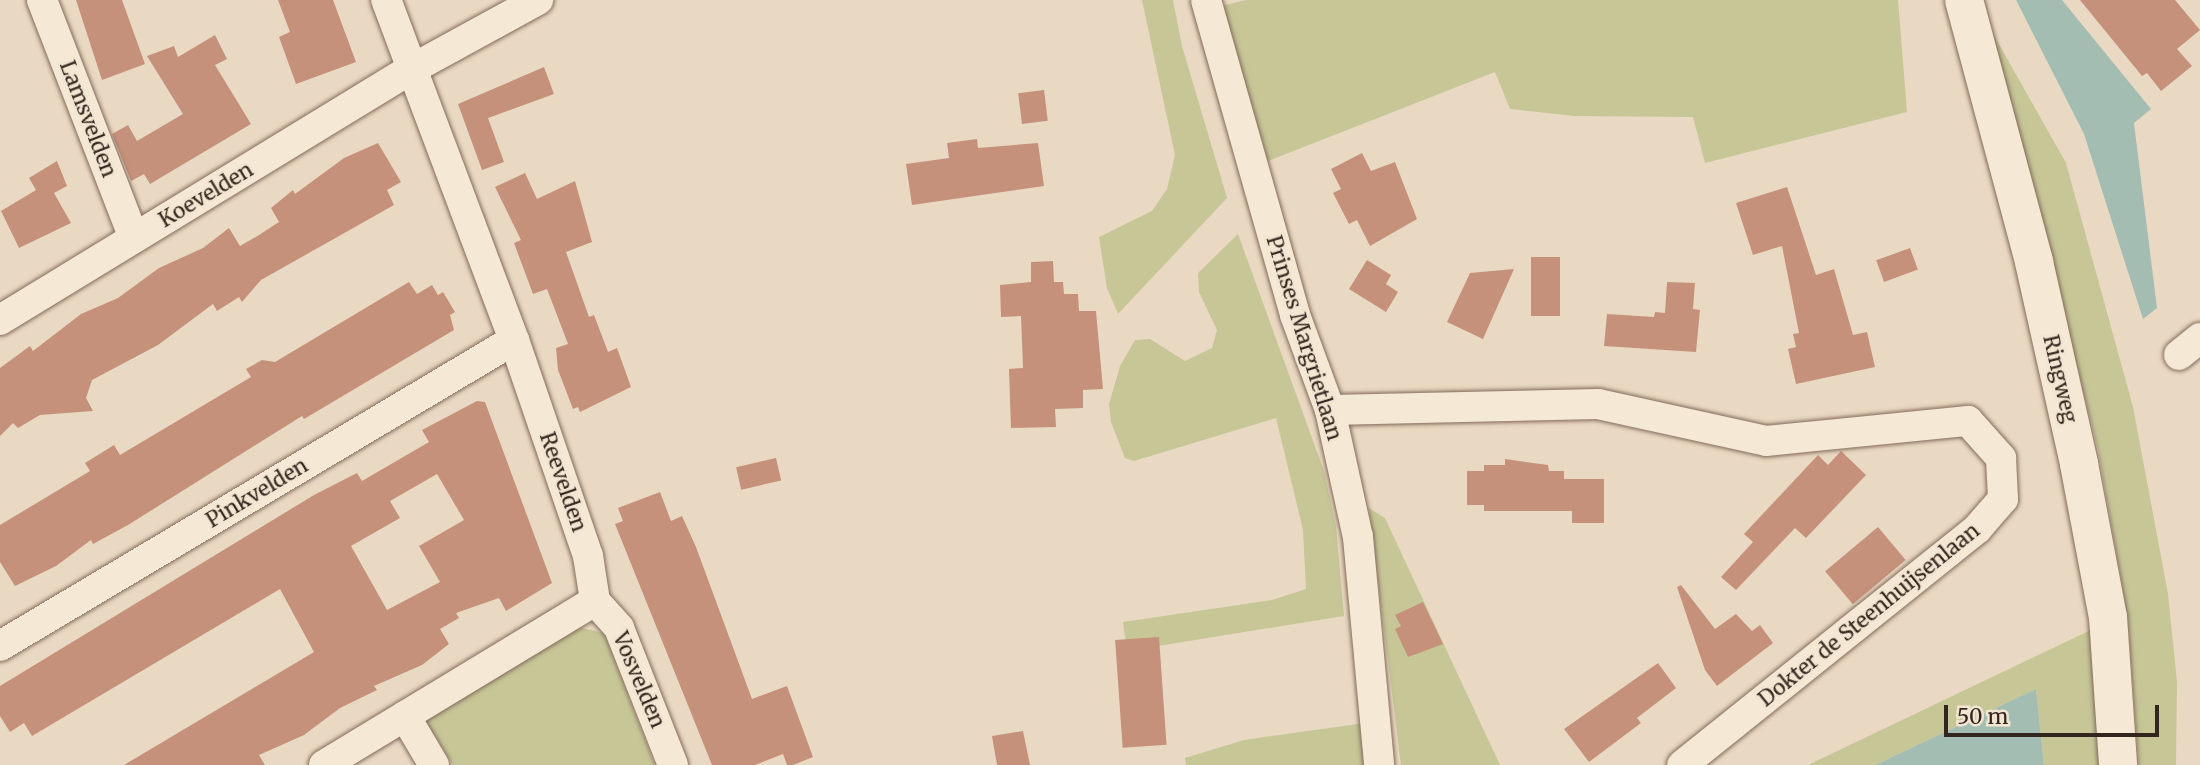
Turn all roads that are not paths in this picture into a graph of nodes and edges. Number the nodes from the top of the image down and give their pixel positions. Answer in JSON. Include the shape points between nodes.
{"nodes":[{"id":1,"x":42,"y":0,"type":"edge"},
{"id":2,"x":386,"y":0,"type":"edge"},
{"id":3,"x":538,"y":0,"type":"edge"},
{"id":4,"x":1206,"y":0,"type":"edge"},
{"id":5,"x":1964,"y":0,"type":"edge"},
{"id":6,"x":412,"y":69,"type":"junction"},
{"id":7,"x":134,"y":238,"type":"junction"},
{"id":8,"x":0,"y":320,"type":"edge"},
{"id":9,"x":514,"y":340,"type":"junction"},
{"id":10,"x":1330,"y":410,"type":"junction"},
{"id":11,"x":595,"y":601,"type":"junction"},
{"id":12,"x":0,"y":646,"type":"edge"},
{"id":13,"x":405,"y":716,"type":"junction"},
{"id":14,"x":324,"y":765,"type":"edge"},
{"id":15,"x":434,"y":765,"type":"edge"},
{"id":16,"x":673,"y":765,"type":"edge"},
{"id":17,"x":1379,"y":765,"type":"edge"},
{"id":18,"x":1682,"y":765,"type":"edge"},
{"id":19,"x":2118,"y":765,"type":"edge"}],
"edges":[{"from":1,"to":7,"type":"street","name":"Lamsvelden"},
{"from":2,"to":6,"type":"street","name":"Reevelden"},
{"from":3,"to":6,"type":"street","name":"Koevelden"},
{"from":4,"to":10,"type":"street","name":"Prinses Margrietlaan","via":[[1295,315]]},
{"from":5,"to":19,"type":"main road","name":"Ringweg","via":[[2034,262],[2084,489],[2108,617]]},
{"from":6,"to":7,"type":"street","name":"Koevelden"},
{"from":6,"to":9,"type":"street","name":"Reevelden"},
{"from":7,"to":8,"type":"street","name":"Koevelden"},
{"from":9,"to":11,"type":"street","name":"Reevelden","via":[[588,556]]},
{"from":9,"to":12,"type":"street","name":"Pinkvelden"},
{"from":10,"to":17,"type":"street","name":"Prinses Margrietlaan","via":[[1358,537]]},
{"from":10,"to":18,"type":"street","name":"Dokter de Steenhuijsenlaan","via":[[1598,404],[1766,441],[1968,421],[2001,457],[2003,499],[1977,529]]},
{"from":11,"to":13,"type":"street"},
{"from":11,"to":16,"type":"street","name":"Vosvelden","via":[[619,628]]},
{"from":13,"to":14,"type":"street"},
{"from":13,"to":15,"type":"street"}]}
